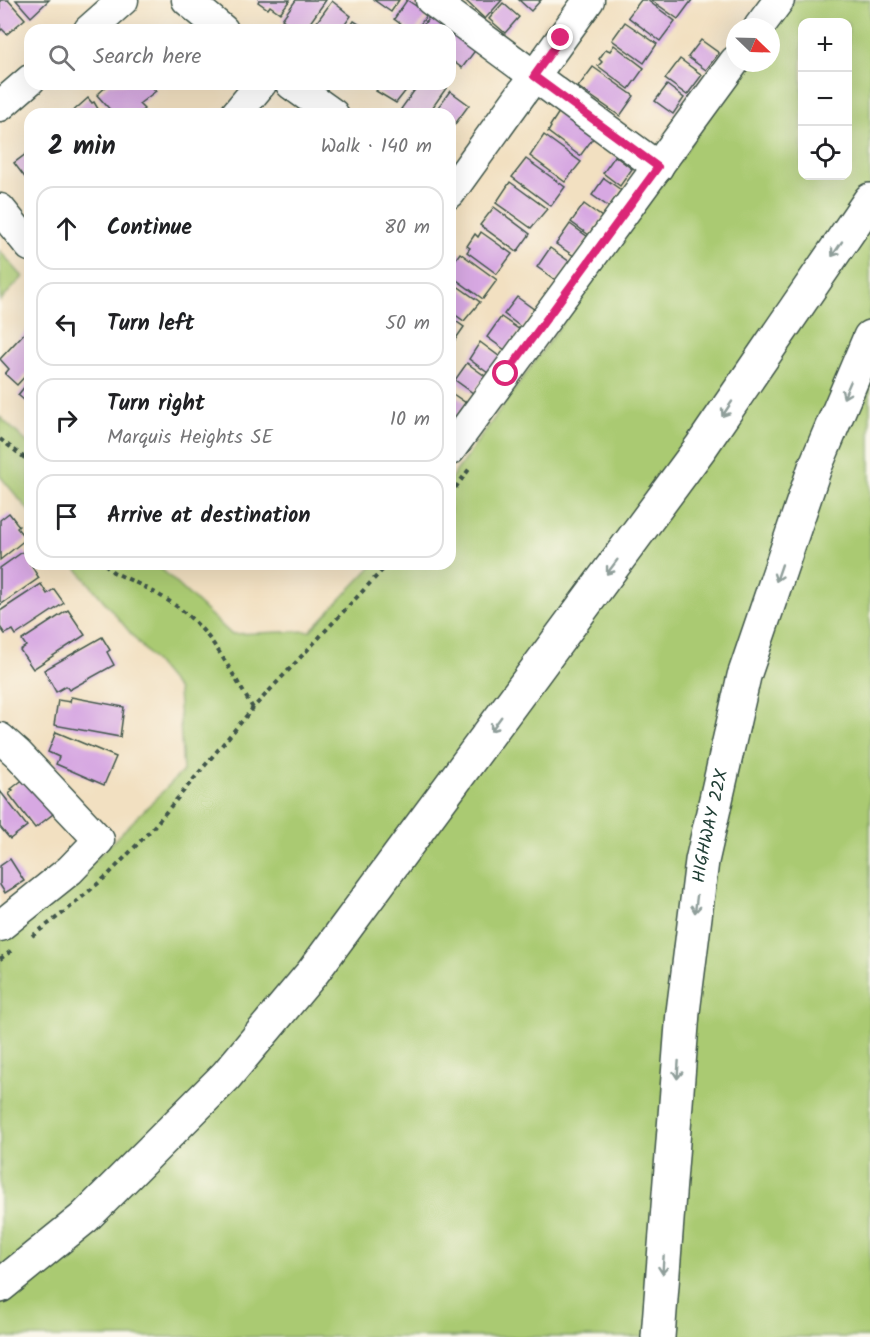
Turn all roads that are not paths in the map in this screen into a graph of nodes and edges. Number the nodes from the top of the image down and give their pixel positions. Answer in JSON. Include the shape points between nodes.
{"nodes":[{"id":1,"x":123,"y":0,"type":"edge"},
{"id":2,"x":187,"y":0,"type":"edge"},
{"id":3,"x":431,"y":0,"type":"edge"},
{"id":4,"x":589,"y":0,"type":"edge"},
{"id":5,"x":779,"y":0,"type":"edge"},
{"id":6,"x":766,"y":18,"type":"edge"},
{"id":7,"x":96,"y":24,"type":"edge"},
{"id":8,"x":216,"y":24,"type":"edge"},
{"id":9,"x":726,"y":72,"type":"edge"},
{"id":10,"x":534,"y":76,"type":"junction"},
{"id":11,"x":24,"y":85,"type":"edge"},
{"id":12,"x":256,"y":90,"type":"edge"},
{"id":13,"x":299,"y":90,"type":"edge"},
{"id":14,"x":0,"y":106,"type":"edge"},
{"id":15,"x":242,"y":108,"type":"edge"},
{"id":16,"x":325,"y":108,"type":"edge"},
{"id":17,"x":658,"y":167,"type":"junction"},
{"id":18,"x":456,"y":185,"type":"edge"},
{"id":19,"x":870,"y":200,"type":"edge"},
{"id":20,"x":0,"y":209,"type":"edge"},
{"id":21,"x":24,"y":239,"type":"edge"},
{"id":22,"x":870,"y":336,"type":"edge"},
{"id":23,"x":456,"y":442,"type":"edge"},
{"id":24,"x":0,"y":738,"type":"edge"},
{"id":25,"x":0,"y":926,"type":"edge"},
{"id":26,"x":0,"y":1286,"type":"edge"},
{"id":27,"x":658,"y":1337,"type":"edge"}],
"edges":[{"from":1,"to":7,"type":"street"},
{"from":2,"to":8,"type":"street"},
{"from":3,"to":10,"type":"street"},
{"from":4,"to":10,"type":"street"},
{"from":5,"to":6,"type":"street"},
{"from":9,"to":17,"type":"street"},
{"from":10,"to":17,"type":"street"},
{"from":10,"to":18,"type":"street"},
{"from":11,"to":14,"type":"street"},
{"from":12,"to":15,"type":"street"},
{"from":13,"to":16,"type":"street"},
{"from":17,"to":23,"type":"street"},
{"from":19,"to":26,"type":"highway","one_way":true,"via":[[701,447],[313,972],[226,1076],[84,1218]]},
{"from":20,"to":21,"type":"street"},
{"from":22,"to":27,"type":"highway","name":"HIGHWAY 22X","one_way":true,"via":[[815,467],[744,676],[702,861],[682,1012]]},
{"from":24,"to":25,"type":"street","via":[[99,840],[70,870]]}]}
